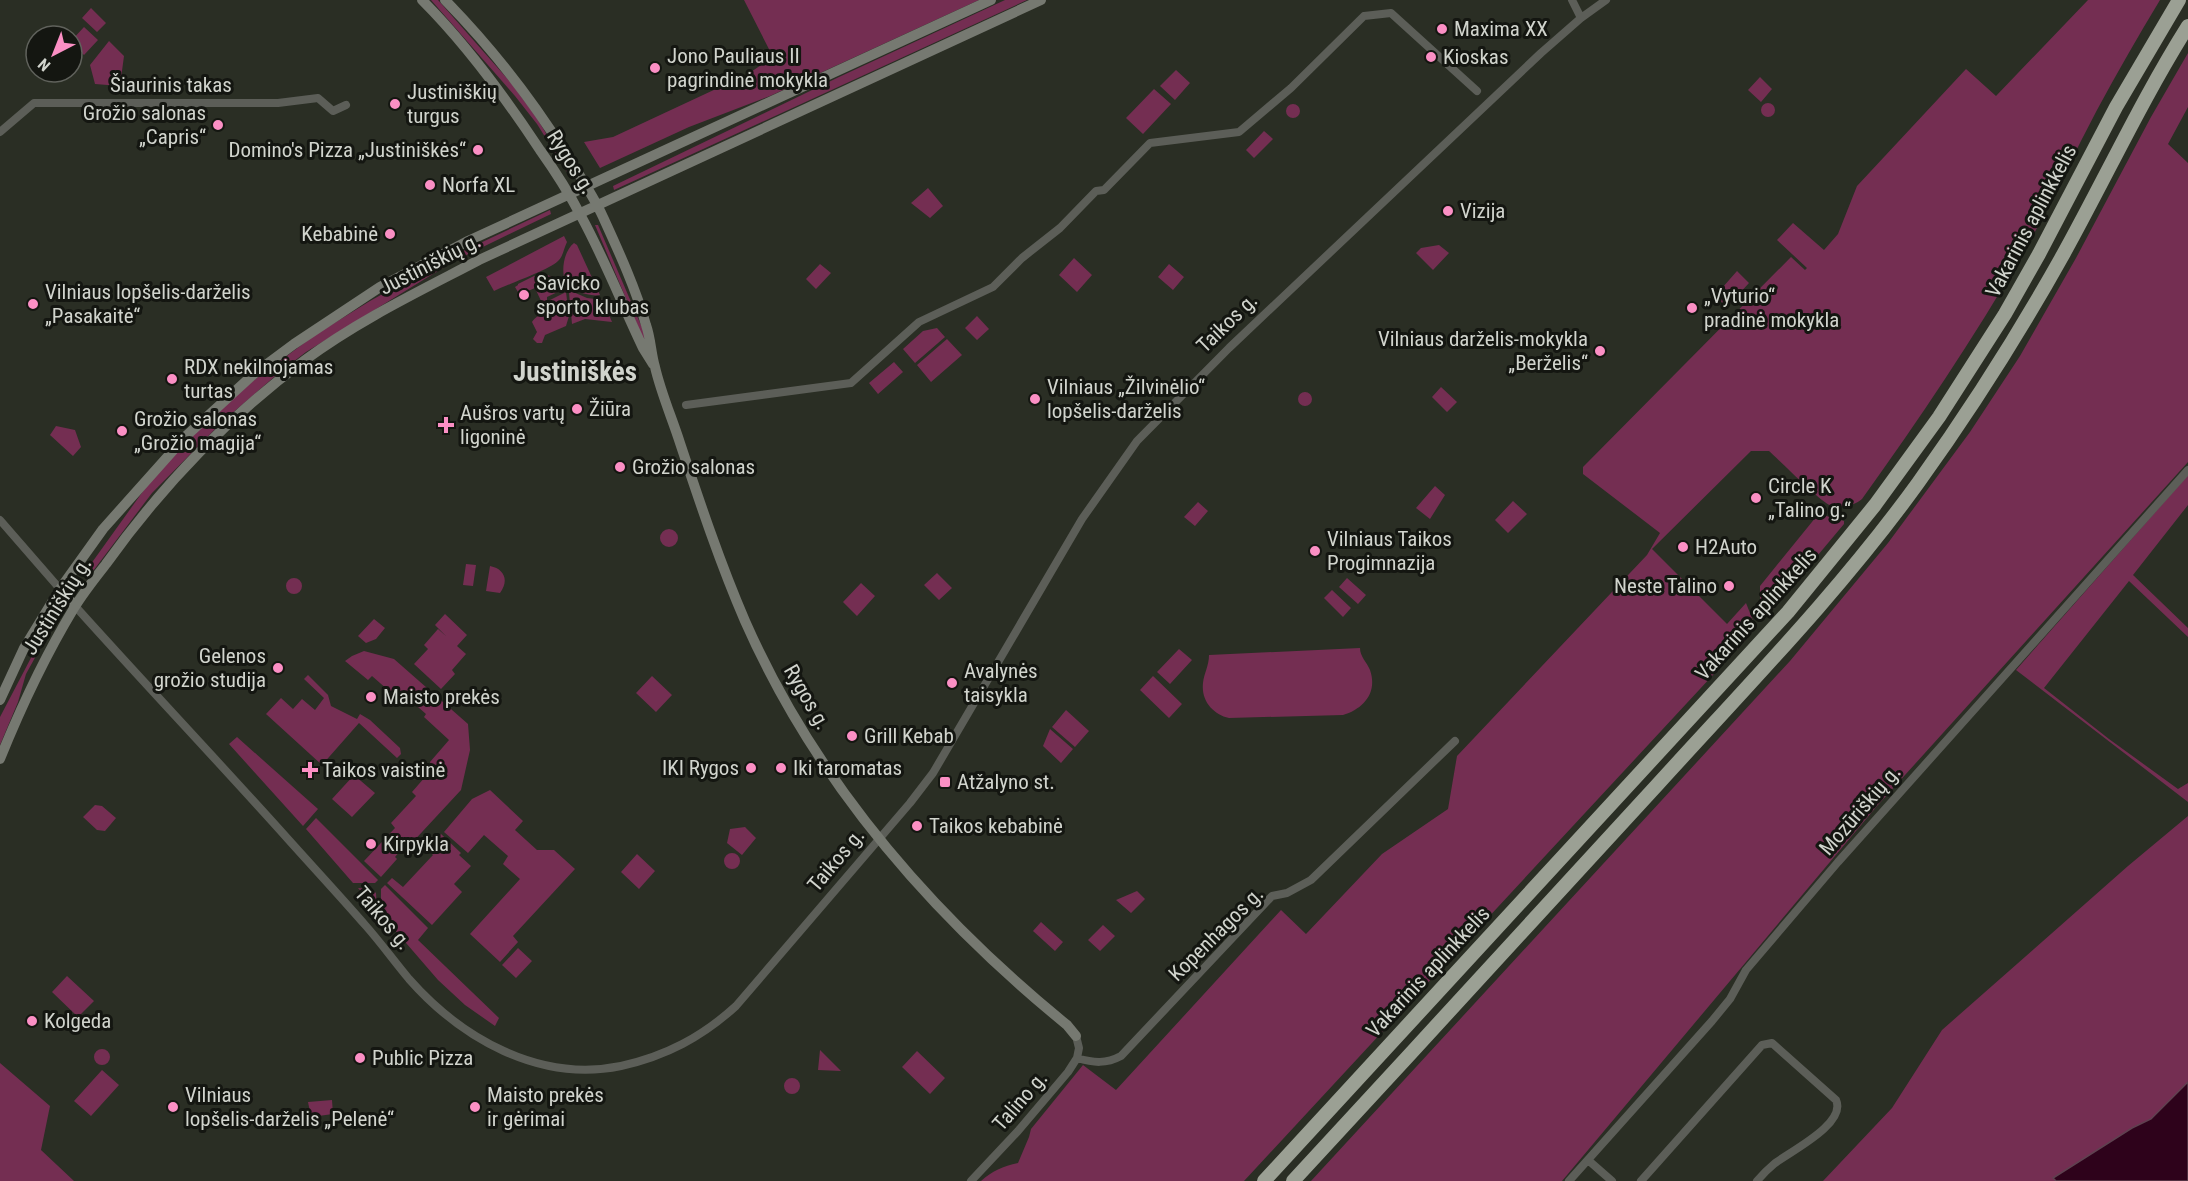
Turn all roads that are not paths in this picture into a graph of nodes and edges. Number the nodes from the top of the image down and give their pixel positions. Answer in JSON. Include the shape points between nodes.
{"nodes":[{"id":1,"x":422,"y":0,"type":"edge"},
{"id":2,"x":445,"y":0,"type":"edge"},
{"id":3,"x":991,"y":0,"type":"edge"},
{"id":4,"x":1041,"y":0,"type":"edge"},
{"id":5,"x":1572,"y":0,"type":"edge"},
{"id":6,"x":1606,"y":0,"type":"edge"},
{"id":7,"x":2180,"y":0,"type":"edge"},
{"id":8,"x":1581,"y":18,"type":"junction"},
{"id":9,"x":2188,"y":26,"type":"edge"},
{"id":10,"x":1477,"y":92,"type":"dead end"},
{"id":11,"x":346,"y":105,"type":"dead end"},
{"id":12,"x":0,"y":132,"type":"edge"},
{"id":13,"x":587,"y":187,"type":"junction"},
{"id":14,"x":569,"y":195,"type":"junction"},
{"id":15,"x":597,"y":205,"type":"junction"},
{"id":16,"x":580,"y":213,"type":"junction"},
{"id":17,"x":654,"y":366,"type":"junction"},
{"id":18,"x":686,"y":405,"type":"dead end"},
{"id":19,"x":2188,"y":470,"type":"edge"},
{"id":20,"x":0,"y":520,"type":"edge"},
{"id":21,"x":60,"y":589,"type":"junction"},
{"id":22,"x":75,"y":606,"type":"junction"},
{"id":23,"x":0,"y":700,"type":"edge"},
{"id":24,"x":1455,"y":741,"type":"dead end"},
{"id":25,"x":0,"y":759,"type":"edge"},
{"id":26,"x":878,"y":839,"type":"junction"},
{"id":27,"x":1076,"y":1036,"type":"joint"},
{"id":28,"x":1077,"y":1058,"type":"junction"},
{"id":29,"x":1588,"y":1160,"type":"junction"},
{"id":30,"x":971,"y":1181,"type":"edge"},
{"id":31,"x":1264,"y":1181,"type":"edge"},
{"id":32,"x":1293,"y":1181,"type":"edge"},
{"id":33,"x":1569,"y":1181,"type":"edge"},
{"id":34,"x":1612,"y":1181,"type":"edge"},
{"id":35,"x":1641,"y":1181,"type":"edge"},
{"id":36,"x":1757,"y":1181,"type":"edge"}],
"edges":[{"from":1,"to":14,"type":"main road","name":"Rygos g.","via":[[504,97]]},
{"from":2,"to":13,"type":"main road","name":"Rygos g.","via":[[518,83]]},
{"from":3,"to":13,"type":"main road","name":"Justiniškių g."},
{"from":4,"to":15,"type":"main road","name":"Justiniškių g."},
{"from":5,"to":8,"type":"street"},
{"from":6,"to":8,"type":"street","name":"Taikos g."},
{"from":7,"to":31,"type":"highway","name":"Vakarinis aplinkkelis","via":[[2116,107],[2005,314],[1939,417],[1875,505],[1788,612]]},
{"from":8,"to":26,"type":"street","name":"Taikos g.","via":[[1237,340],[1137,441],[1082,519],[933,773]]},
{"from":9,"to":32,"type":"highway","name":"Vakarinis aplinkkelis","via":[[2029,314],[1963,419],[1870,545],[1788,643]]},
{"from":10,"to":18,"type":"street","via":[[1390,13],[1364,16],[1291,88],[1239,132],[1150,143],[1104,190],[1096,191],[993,287],[919,322],[851,383]]},
{"from":11,"to":12,"type":"street","name":"Šiaurinis takas","via":[[333,111],[318,98],[278,103],[34,103]]},
{"from":13,"to":14,"type":"main road","name":"Justiniškių g."},
{"from":13,"to":15,"type":"main road","name":"Rygos g."},
{"from":14,"to":16,"type":"main road","name":"Rygos g."},
{"from":14,"to":21,"type":"main road","name":"Justiniškių g.","via":[[380,287],[255,373],[158,465],[103,529]]},
{"from":15,"to":16,"type":"main road","name":"Justiniškių g."},
{"from":15,"to":17,"type":"main road","name":"Rygos g.","via":[[646,323]]},
{"from":16,"to":17,"type":"main road","name":"Rygos g."},
{"from":16,"to":22,"type":"main road","name":"Justiniškių g.","via":[[407,297],[307,358],[273,384],[175,476]]},
{"from":17,"to":26,"type":"main road","name":"Rygos g.","via":[[712,540],[753,639],[813,748]]},
{"from":19,"to":29,"type":"street","name":"Mozūriškių g.","via":[[1838,862],[1746,970],[1712,1021]]},
{"from":20,"to":21,"type":"street","name":"Taikos g."},
{"from":21,"to":22,"type":"main road","name":"Taikos g."},
{"from":21,"to":23,"type":"main road","name":"Justiniškių g.","via":[[24,648]]},
{"from":22,"to":25,"type":"main road","name":"Justiniškių g.","via":[[41,666]]},
{"from":22,"to":26,"type":"street","name":"Taikos g.","via":[[420,990],[474,1036],[521,1059],[565,1068],[610,1068],[663,1054],[694,1039],[736,1006]]},
{"from":24,"to":28,"type":"street","name":"Kopenhagos g.","via":[[1311,880],[1272,896],[1124,1054],[1099,1063]]},
{"from":26,"to":27,"type":"main road","name":"Rygos g.","via":[[976,945]]},
{"from":27,"to":28,"type":"street"},
{"from":28,"to":30,"type":"street","name":"Talino g."},
{"from":29,"to":33,"type":"street","name":"Mozūriškių g."},
{"from":29,"to":34,"type":"street"},
{"from":35,"to":36,"type":"street","via":[[1762,1045],[1772,1042],[1839,1106],[1814,1139],[1774,1164]]}]}
